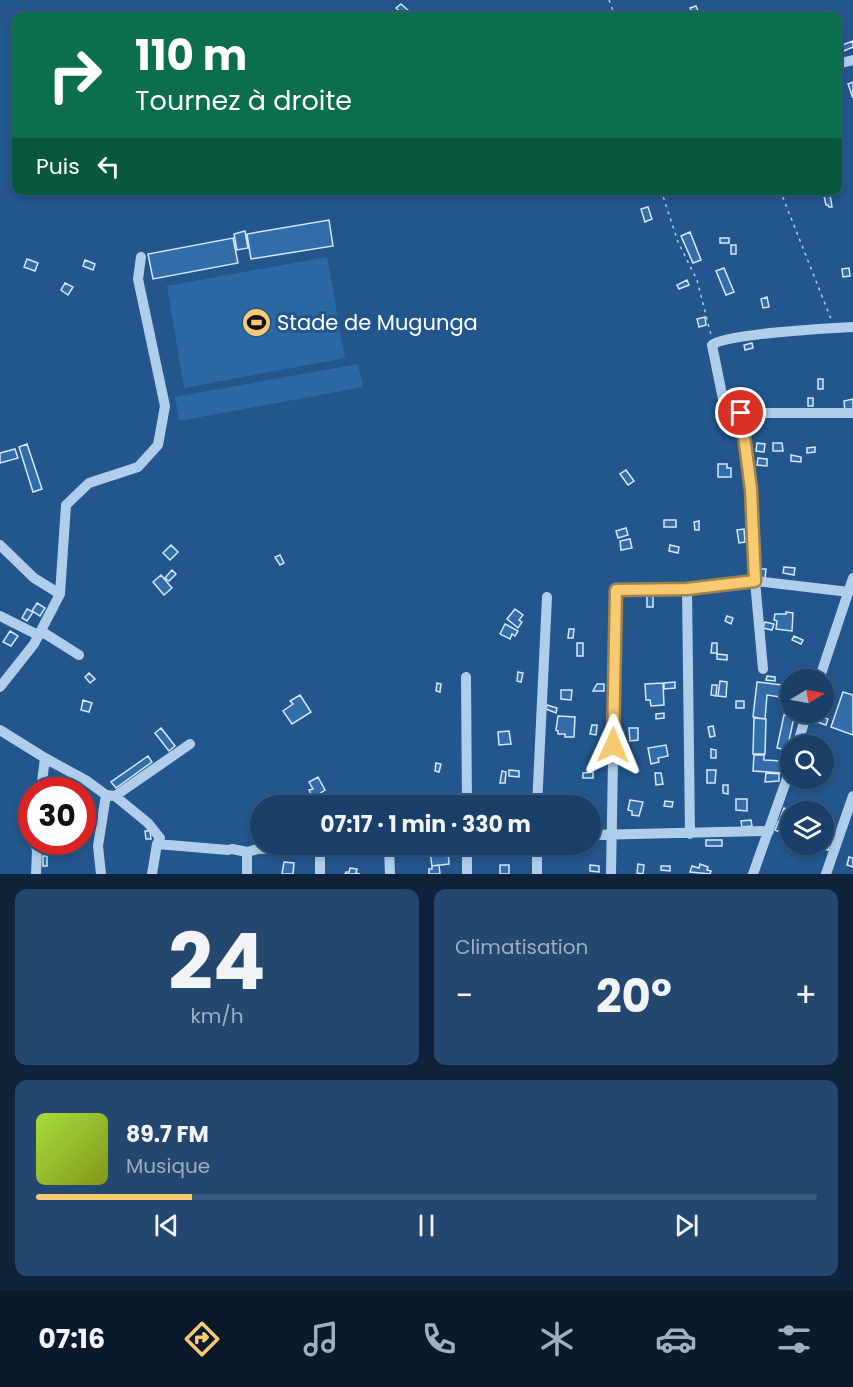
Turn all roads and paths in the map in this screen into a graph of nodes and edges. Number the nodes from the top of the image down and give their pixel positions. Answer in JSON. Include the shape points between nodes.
{"nodes":[{"id":1,"x":663,"y":195,"type":"edge"},
{"id":2,"x":782,"y":195,"type":"edge"},
{"id":3,"x":141,"y":257,"type":"dead end"},
{"id":4,"x":853,"y":327,"type":"edge"},
{"id":5,"x":835,"y":328,"type":"junction"},
{"id":6,"x":712,"y":345,"type":"junction"},
{"id":7,"x":741,"y":413,"type":"junction"},
{"id":8,"x":853,"y":413,"type":"edge"},
{"id":9,"x":0,"y":545,"type":"edge"},
{"id":10,"x":853,"y":578,"type":"edge"},
{"id":11,"x":755,"y":581,"type":"junction"},
{"id":12,"x":687,"y":589,"type":"junction"},
{"id":13,"x":849,"y":592,"type":"junction"},
{"id":14,"x":60,"y":594,"type":"junction"},
{"id":15,"x":547,"y":597,"type":"dead end"},
{"id":16,"x":0,"y":616,"type":"edge"},
{"id":17,"x":40,"y":633,"type":"junction"},
{"id":18,"x":79,"y":655,"type":"dead end"},
{"id":19,"x":763,"y":669,"type":"dead end"},
{"id":20,"x":823,"y":669,"type":"edge"},
{"id":21,"x":466,"y":677,"type":"dead end"},
{"id":22,"x":0,"y":687,"type":"edge"},
{"id":23,"x":0,"y":730,"type":"edge"},
{"id":24,"x":190,"y":744,"type":"dead end"},
{"id":25,"x":45,"y":758,"type":"junction"},
{"id":26,"x":43,"y":777,"type":"edge"},
{"id":27,"x":783,"y":789,"type":"edge"},
{"id":28,"x":111,"y":795,"type":"junction"},
{"id":29,"x":467,"y":795,"type":"edge"},
{"id":30,"x":538,"y":795,"type":"edge"},
{"id":31,"x":853,"y":796,"type":"edge"},
{"id":32,"x":769,"y":831,"type":"junction"},
{"id":33,"x":612,"y":834,"type":"junction"},
{"id":34,"x":690,"y":834,"type":"junction"},
{"id":35,"x":601,"y":835,"type":"edge"},
{"id":36,"x":157,"y":844,"type":"junction"},
{"id":37,"x":250,"y":851,"type":"edge"},
{"id":38,"x":247,"y":852,"type":"junction"},
{"id":39,"x":37,"y":855,"type":"edge"},
{"id":40,"x":320,"y":855,"type":"edge"},
{"id":41,"x":389,"y":855,"type":"edge"},
{"id":42,"x":467,"y":855,"type":"edge"},
{"id":43,"x":537,"y":855,"type":"edge"},
{"id":44,"x":36,"y":874,"type":"edge"},
{"id":45,"x":101,"y":874,"type":"edge"},
{"id":46,"x":152,"y":874,"type":"edge"},
{"id":47,"x":247,"y":874,"type":"edge"},
{"id":48,"x":320,"y":874,"type":"edge"},
{"id":49,"x":390,"y":874,"type":"edge"},
{"id":50,"x":467,"y":874,"type":"edge"},
{"id":51,"x":537,"y":874,"type":"edge"},
{"id":52,"x":611,"y":874,"type":"edge"},
{"id":53,"x":753,"y":874,"type":"edge"},
{"id":54,"x":826,"y":874,"type":"edge"}],
"edges":[{"from":1,"to":6,"type":"path","via":[[678,242],[697,280]]},
{"from":2,"to":5,"type":"path"},
{"from":3,"to":14,"type":"street","via":[[138,279],[165,406],[158,445],[138,467],[89,483],[66,505]]},
{"from":4,"to":5,"type":"street"},
{"from":5,"to":6,"type":"street","via":[[736,337]]},
{"from":6,"to":7,"type":"street","via":[[725,409]]},
{"from":7,"to":8,"type":"street"},
{"from":7,"to":11,"type":"street","via":[[751,489]]},
{"from":9,"to":14,"type":"street","via":[[34,578]]},
{"from":10,"to":13,"type":"street"},
{"from":11,"to":12,"type":"street"},
{"from":11,"to":13,"type":"street"},
{"from":11,"to":19,"type":"street"},
{"from":12,"to":33,"type":"street","via":[[616,590]]},
{"from":12,"to":34,"type":"street"},
{"from":13,"to":20,"type":"street"},
{"from":14,"to":17,"type":"street"},
{"from":15,"to":30,"type":"street"},
{"from":16,"to":17,"type":"street"},
{"from":17,"to":18,"type":"street"},
{"from":17,"to":22,"type":"street"},
{"from":21,"to":29,"type":"street"},
{"from":23,"to":25,"type":"street"},
{"from":24,"to":28,"type":"street"},
{"from":25,"to":26,"type":"street"},
{"from":25,"to":28,"type":"street"},
{"from":27,"to":32,"type":"street"},
{"from":28,"to":36,"type":"street","via":[[148,823],[160,838]]},
{"from":28,"to":45,"type":"street","via":[[98,846]]},
{"from":31,"to":54,"type":"street"},
{"from":32,"to":34,"type":"street"},
{"from":32,"to":53,"type":"street"},
{"from":33,"to":34,"type":"street"},
{"from":33,"to":35,"type":"street"},
{"from":33,"to":52,"type":"street"},
{"from":36,"to":38,"type":"street"},
{"from":36,"to":46,"type":"street"},
{"from":37,"to":38,"type":"street"},
{"from":38,"to":47,"type":"street"},
{"from":39,"to":44,"type":"street"},
{"from":40,"to":48,"type":"street"},
{"from":41,"to":49,"type":"street"},
{"from":42,"to":50,"type":"street"},
{"from":43,"to":51,"type":"street"}]}
